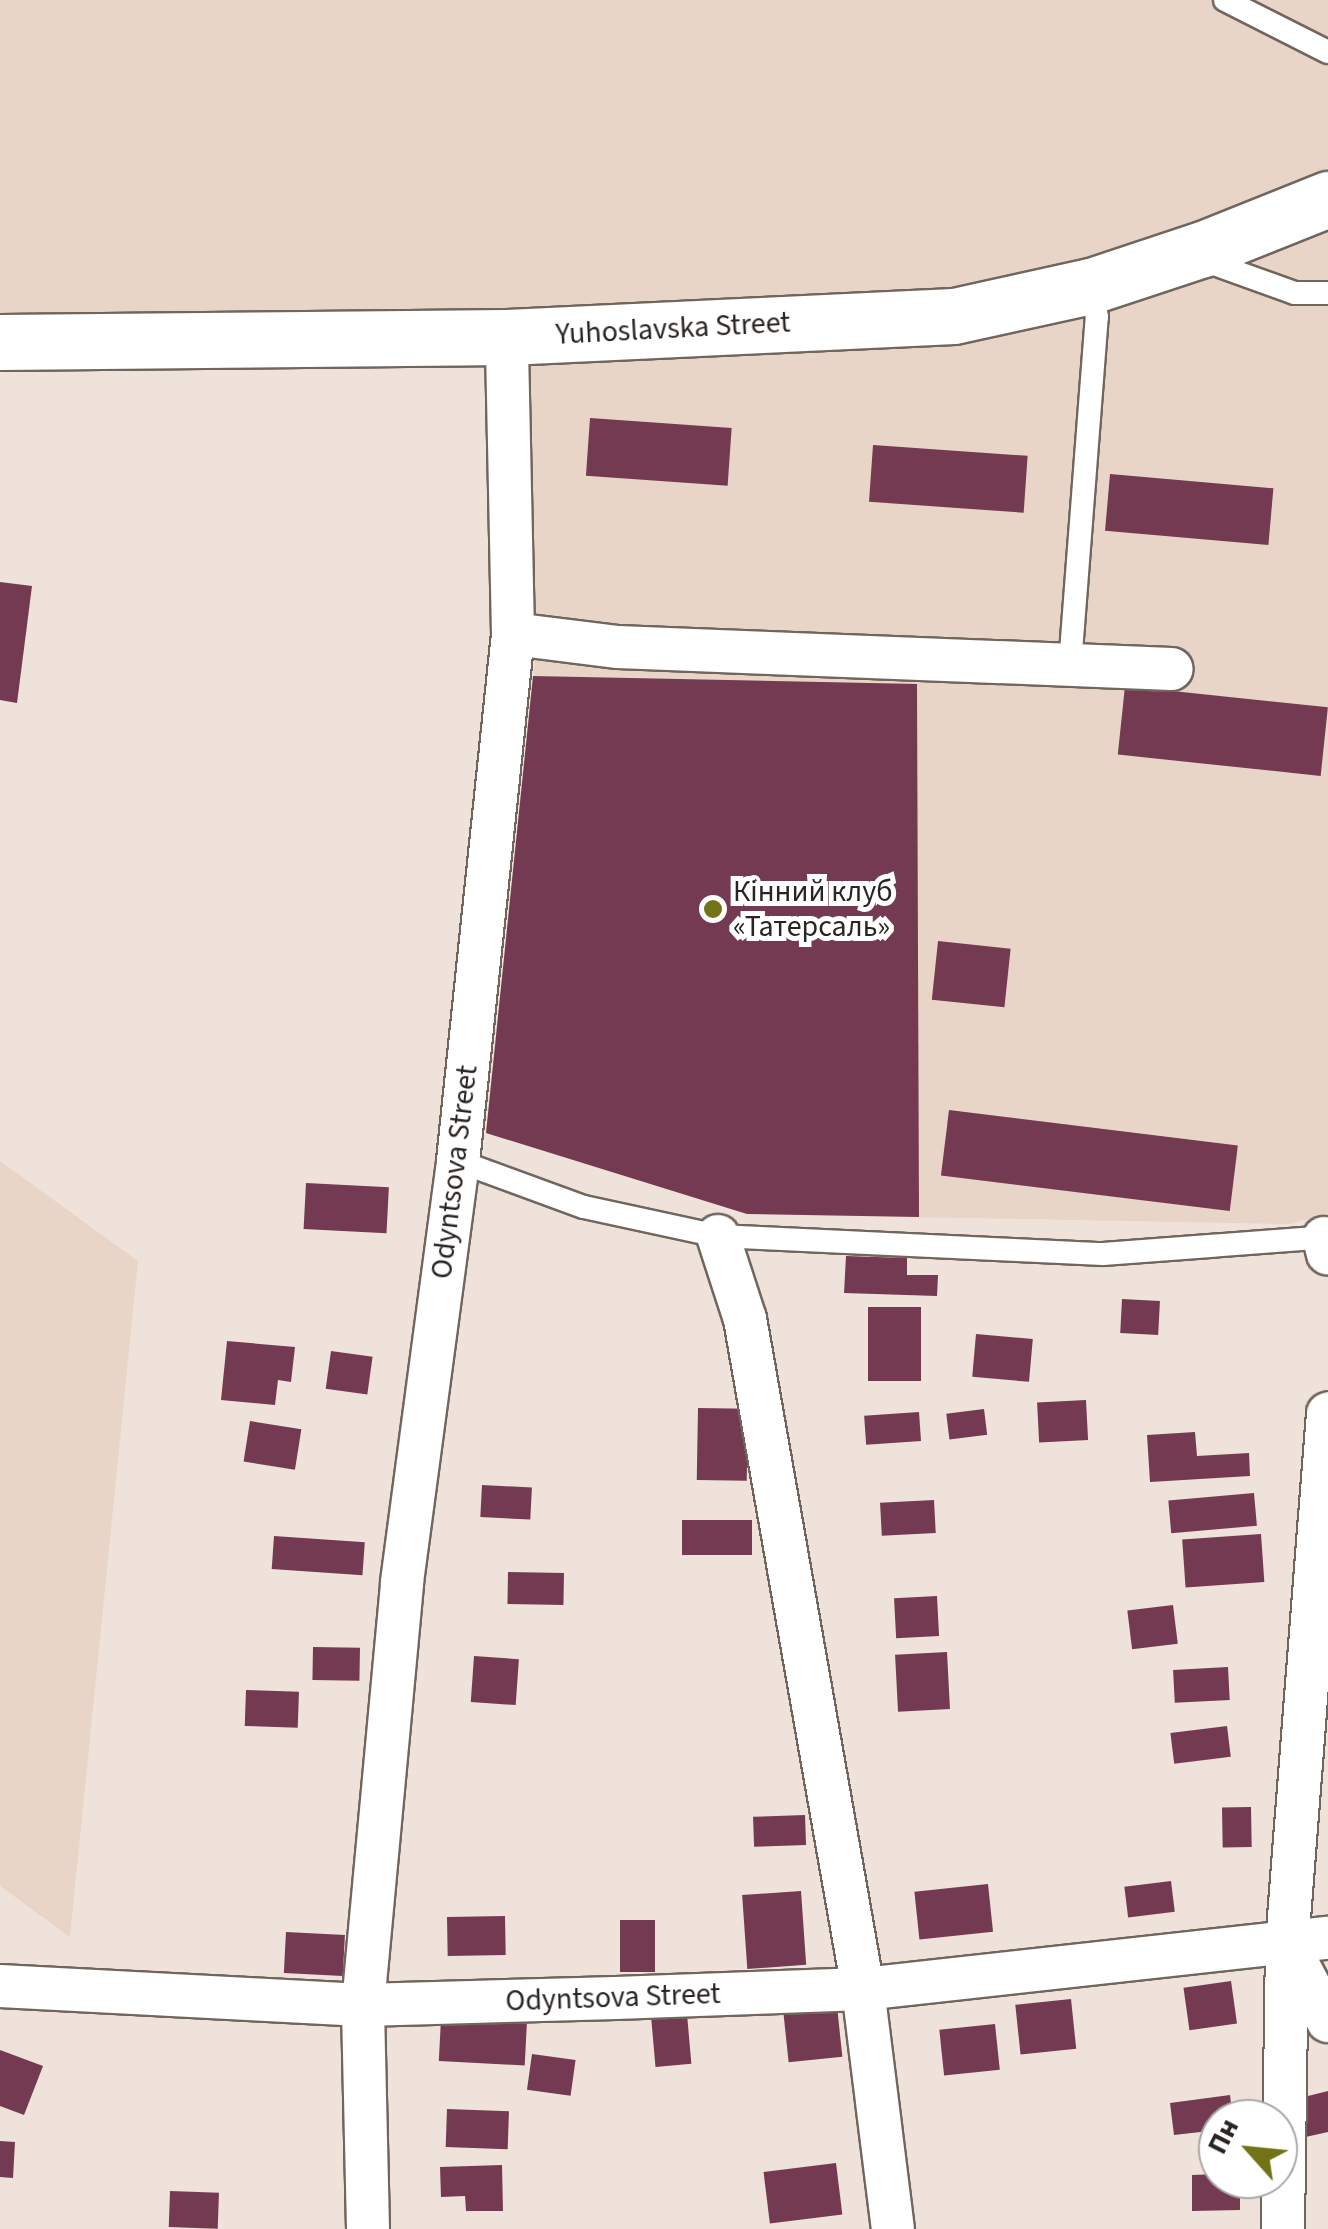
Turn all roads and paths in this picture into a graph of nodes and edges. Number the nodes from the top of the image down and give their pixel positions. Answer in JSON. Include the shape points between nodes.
{"nodes":[{"id":1,"x":1225,"y":0,"type":"edge"},
{"id":2,"x":1328,"y":52,"type":"edge"},
{"id":3,"x":1328,"y":199,"type":"edge"},
{"id":4,"x":1187,"y":254,"type":"junction"},
{"id":5,"x":1090,"y":286,"type":"junction"},
{"id":6,"x":1328,"y":293,"type":"edge"},
{"id":7,"x":507,"y":337,"type":"junction"},
{"id":8,"x":0,"y":342,"type":"edge"},
{"id":9,"x":513,"y":634,"type":"junction"},
{"id":10,"x":1070,"y":665,"type":"junction"},
{"id":11,"x":1172,"y":669,"type":"dead end"},
{"id":12,"x":458,"y":1160,"type":"junction"},
{"id":13,"x":718,"y":1236,"type":"junction"},
{"id":14,"x":1327,"y":1243,"type":"edge"},
{"id":15,"x":1328,"y":1414,"type":"edge"},
{"id":16,"x":1308,"y":1940,"type":"edge"},
{"id":17,"x":0,"y":1986,"type":"edge"},
{"id":18,"x":863,"y":1989,"type":"junction"},
{"id":19,"x":363,"y":2005,"type":"junction"},
{"id":20,"x":1328,"y":2022,"type":"edge"},
{"id":21,"x":368,"y":2229,"type":"edge"},
{"id":22,"x":892,"y":2229,"type":"edge"},
{"id":23,"x":1283,"y":2229,"type":"edge"}],
"edges":[{"from":1,"to":2,"type":"lane"},
{"from":3,"to":4,"type":"main road","name":"Yuhoslavska Street"},
{"from":4,"to":5,"type":"main road","name":"Yuhoslavska Street"},
{"from":4,"to":6,"type":"lane","via":[[1295,292]]},
{"from":5,"to":7,"type":"main road","name":"Yuhoslavska Street","via":[[954,316]]},
{"from":5,"to":10,"type":"lane","via":[[1097,317]]},
{"from":7,"to":8,"type":"main road","name":"Yuhoslavska Street"},
{"from":7,"to":9,"type":"street","name":"Odyntsova Street"},
{"from":9,"to":10,"type":"street","via":[[618,647]]},
{"from":9,"to":12,"type":"street","name":"Odyntsova Street"},
{"from":10,"to":11,"type":"street"},
{"from":12,"to":13,"type":"lane","via":[[584,1207]]},
{"from":12,"to":19,"type":"street","name":"Odyntsova Street","via":[[402,1582]]},
{"from":13,"to":14,"type":"lane","via":[[1103,1254]]},
{"from":13,"to":18,"type":"street","via":[[745,1319]]},
{"from":15,"to":16,"type":"street"},
{"from":16,"to":18,"type":"street","name":"Odyntsova Street"},
{"from":16,"to":20,"type":"street"},
{"from":16,"to":23,"type":"street"},
{"from":17,"to":19,"type":"street","name":"Odyntsova Street"},
{"from":18,"to":19,"type":"street","name":"Odyntsova Street"},
{"from":18,"to":22,"type":"street"},
{"from":19,"to":21,"type":"street","name":"Odyntsova Street"}]}
